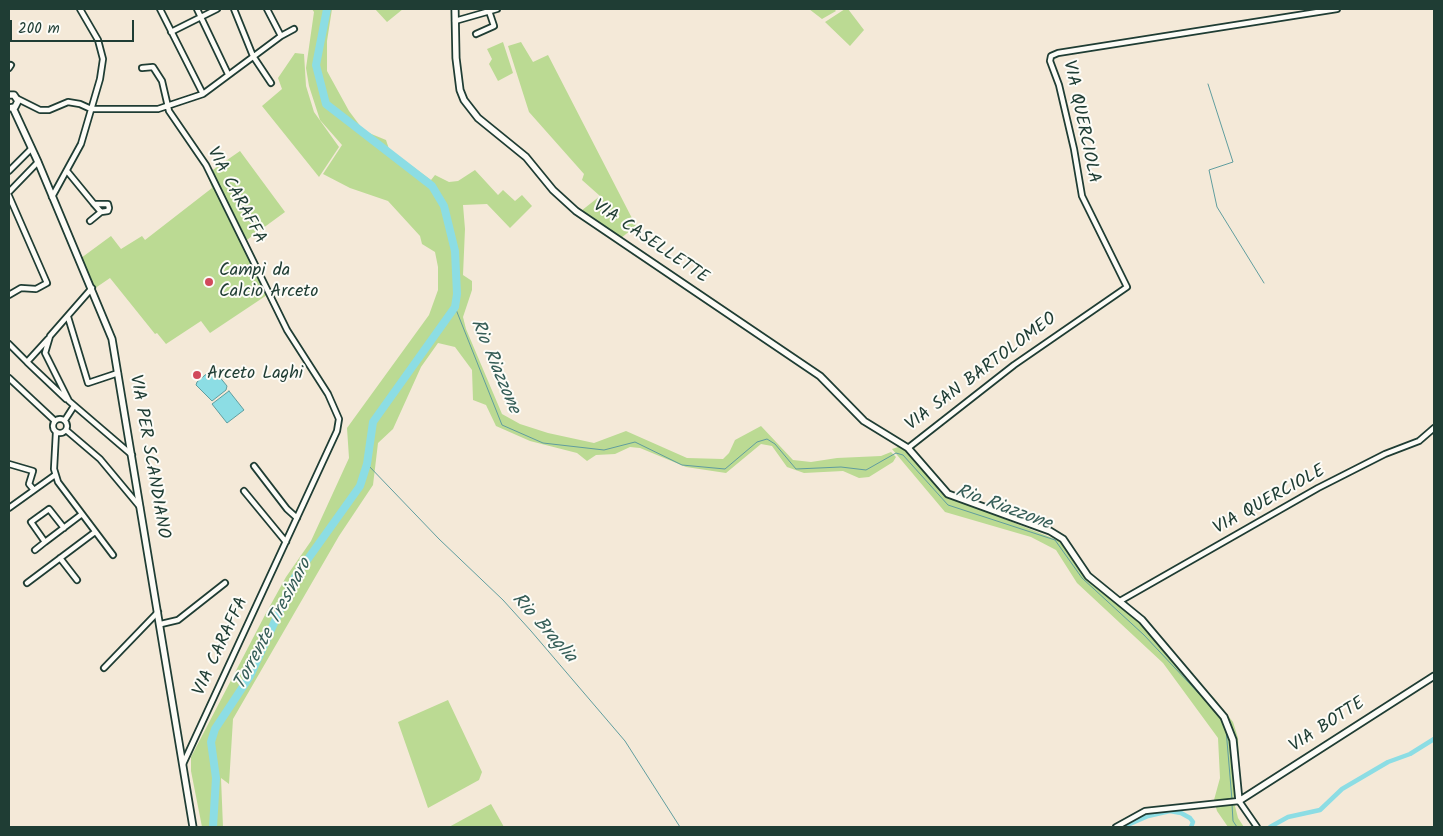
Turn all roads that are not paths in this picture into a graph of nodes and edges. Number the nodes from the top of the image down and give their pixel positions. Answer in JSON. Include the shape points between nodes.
{"nodes":[{"id":1,"x":80,"y":9,"type":"edge"},
{"id":2,"x":160,"y":9,"type":"edge"},
{"id":3,"x":197,"y":9,"type":"edge"},
{"id":4,"x":217,"y":9,"type":"edge"},
{"id":5,"x":234,"y":9,"type":"edge"},
{"id":6,"x":267,"y":9,"type":"edge"},
{"id":7,"x":455,"y":9,"type":"edge"},
{"id":8,"x":497,"y":9,"type":"edge"},
{"id":9,"x":1337,"y":9,"type":"edge"},
{"id":10,"x":489,"y":11,"type":"junction"},
{"id":11,"x":201,"y":17,"type":"junction"},
{"id":12,"x":455,"y":21,"type":"junction"},
{"id":13,"x":294,"y":29,"type":"dead end"},
{"id":14,"x":171,"y":32,"type":"junction"},
{"id":15,"x":476,"y":34,"type":"dead end"},
{"id":16,"x":281,"y":36,"type":"junction"},
{"id":17,"x":253,"y":56,"type":"junction"},
{"id":18,"x":142,"y":68,"type":"dead end"},
{"id":19,"x":228,"y":74,"type":"junction"},
{"id":20,"x":271,"y":83,"type":"dead end"},
{"id":21,"x":203,"y":94,"type":"junction"},
{"id":22,"x":9,"y":95,"type":"edge"},
{"id":23,"x":20,"y":101,"type":"junction"},
{"id":24,"x":169,"y":106,"type":"junction"},
{"id":25,"x":12,"y":108,"type":"edge"},
{"id":26,"x":91,"y":109,"type":"junction"},
{"id":27,"x":31,"y":149,"type":"junction"},
{"id":28,"x":38,"y":162,"type":"junction"},
{"id":29,"x":9,"y":169,"type":"edge"},
{"id":30,"x":67,"y":171,"type":"junction"},
{"id":31,"x":9,"y":192,"type":"edge"},
{"id":32,"x":9,"y":196,"type":"edge"},
{"id":33,"x":52,"y":197,"type":"junction"},
{"id":34,"x":94,"y":204,"type":"junction"},
{"id":35,"x":102,"y":212,"type":"junction"},
{"id":36,"x":90,"y":221,"type":"dead end"},
{"id":37,"x":1127,"y":287,"type":"joint"},
{"id":38,"x":92,"y":288,"type":"junction"},
{"id":39,"x":9,"y":295,"type":"edge"},
{"id":40,"x":68,"y":317,"type":"junction"},
{"id":41,"x":50,"y":336,"type":"junction"},
{"id":42,"x":9,"y":344,"type":"edge"},
{"id":43,"x":27,"y":362,"type":"junction"},
{"id":44,"x":118,"y":374,"type":"junction"},
{"id":45,"x":9,"y":378,"type":"edge"},
{"id":46,"x":69,"y":401,"type":"junction"},
{"id":47,"x":74,"y":406,"type":"junction"},
{"id":48,"x":65,"y":420,"type":"junction"},
{"id":49,"x":55,"y":421,"type":"junction"},
{"id":50,"x":1434,"y":428,"type":"edge"},
{"id":51,"x":66,"y":430,"type":"junction"},
{"id":52,"x":56,"y":432,"type":"junction"},
{"id":53,"x":908,"y":448,"type":"junction"},
{"id":54,"x":132,"y":455,"type":"junction"},
{"id":55,"x":9,"y":464,"type":"edge"},
{"id":56,"x":254,"y":466,"type":"dead end"},
{"id":57,"x":55,"y":475,"type":"junction"},
{"id":58,"x":136,"y":483,"type":"junction"},
{"id":59,"x":126,"y":489,"type":"junction"},
{"id":60,"x":34,"y":490,"type":"junction"},
{"id":61,"x":244,"y":491,"type":"dead end"},
{"id":62,"x":9,"y":508,"type":"edge"},
{"id":63,"x":141,"y":508,"type":"junction"},
{"id":64,"x":82,"y":514,"type":"junction"},
{"id":65,"x":297,"y":518,"type":"junction"},
{"id":66,"x":64,"y":528,"type":"junction"},
{"id":67,"x":95,"y":532,"type":"junction"},
{"id":68,"x":45,"y":542,"type":"junction"},
{"id":69,"x":286,"y":542,"type":"junction"},
{"id":70,"x":35,"y":550,"type":"dead end"},
{"id":71,"x":113,"y":555,"type":"dead end"},
{"id":72,"x":60,"y":558,"type":"junction"},
{"id":73,"x":76,"y":580,"type":"dead end"},
{"id":74,"x":27,"y":583,"type":"dead end"},
{"id":75,"x":225,"y":583,"type":"dead end"},
{"id":76,"x":1120,"y":601,"type":"junction"},
{"id":77,"x":159,"y":611,"type":"junction"},
{"id":78,"x":161,"y":624,"type":"junction"},
{"id":79,"x":104,"y":668,"type":"dead end"},
{"id":80,"x":1434,"y":676,"type":"edge"},
{"id":81,"x":183,"y":764,"type":"junction"},
{"id":82,"x":1237,"y":802,"type":"junction"},
{"id":83,"x":193,"y":827,"type":"edge"},
{"id":84,"x":1116,"y":827,"type":"edge"},
{"id":85,"x":1256,"y":827,"type":"edge"}],
"edges":[{"from":1,"to":26,"type":"street","via":[[98,40],[103,59]]},
{"from":2,"to":14,"type":"street"},
{"from":3,"to":11,"type":"street"},
{"from":4,"to":11,"type":"street"},
{"from":5,"to":17,"type":"street"},
{"from":6,"to":16,"type":"street"},
{"from":7,"to":12,"type":"street","name":"VIA CASELLETTE"},
{"from":8,"to":10,"type":"street"},
{"from":9,"to":37,"type":"street","name":"VIA QUERCIOLA","via":[[1051,56],[1082,196]]},
{"from":10,"to":12,"type":"street"},
{"from":10,"to":15,"type":"street","via":[[494,26]]},
{"from":11,"to":14,"type":"street"},
{"from":11,"to":19,"type":"street"},
{"from":12,"to":53,"type":"street","name":"VIA CASELLETTE","via":[[456,58],[464,100],[492,131],[526,157],[553,190],[576,211],[820,376],[864,421]]},
{"from":13,"to":16,"type":"street"},
{"from":14,"to":21,"type":"street"},
{"from":16,"to":17,"type":"street"},
{"from":17,"to":19,"type":"street"},
{"from":17,"to":20,"type":"street"},
{"from":18,"to":24,"type":"street","name":"VIA CARAFFA","via":[[153,67],[162,81]]},
{"from":19,"to":21,"type":"street"},
{"from":21,"to":24,"type":"street"},
{"from":22,"to":23,"type":"street"},
{"from":23,"to":25,"type":"street","name":"VIA PER SCANDIANO"},
{"from":23,"to":26,"type":"street","via":[[40,110],[68,102]]},
{"from":24,"to":26,"type":"street","via":[[143,110]]},
{"from":24,"to":65,"type":"street","name":"VIA CARAFFA","via":[[172,116],[206,165],[287,330],[337,413],[338,431]]},
{"from":25,"to":27,"type":"street","name":"VIA PER SCANDIANO"},
{"from":26,"to":30,"type":"street","via":[[81,144]]},
{"from":27,"to":28,"type":"street","name":"VIA PER SCANDIANO"},
{"from":27,"to":29,"type":"street"},
{"from":28,"to":31,"type":"street"},
{"from":28,"to":33,"type":"street","name":"VIA PER SCANDIANO"},
{"from":30,"to":33,"type":"street"},
{"from":30,"to":34,"type":"street"},
{"from":32,"to":39,"type":"street","via":[[47,283],[36,288],[21,288]]},
{"from":33,"to":38,"type":"street","name":"VIA PER SCANDIANO"},
{"from":34,"to":35,"type":"street"},
{"from":34,"to":35,"type":"street","via":[[108,204],[108,211]]},
{"from":35,"to":36,"type":"street"},
{"from":37,"to":53,"type":"street","name":"VIA SAN BARTOLOMEO","via":[[1014,365]]},
{"from":38,"to":40,"type":"street"},
{"from":38,"to":44,"type":"street","name":"VIA PER SCANDIANO","via":[[112,339]]},
{"from":40,"to":41,"type":"street"},
{"from":40,"to":44,"type":"street","via":[[88,383]]},
{"from":41,"to":43,"type":"street"},
{"from":41,"to":46,"type":"street","via":[[45,353]]},
{"from":42,"to":43,"type":"street"},
{"from":43,"to":46,"type":"street"},
{"from":44,"to":54,"type":"street","name":"VIA PER SCANDIANO"},
{"from":45,"to":49,"type":"street"},
{"from":46,"to":47,"type":"street"},
{"from":47,"to":48,"type":"street"},
{"from":47,"to":54,"type":"street"},
{"from":48,"to":49,"type":"street"},
{"from":48,"to":51,"type":"street"},
{"from":49,"to":52,"type":"street"},
{"from":50,"to":76,"type":"street","name":"VIA QUERCIOLE","via":[[1418,440],[1312,492]]},
{"from":51,"to":52,"type":"street"},
{"from":51,"to":59,"type":"street","via":[[100,459]]},
{"from":52,"to":57,"type":"street","via":[[53,450]]},
{"from":53,"to":76,"type":"street","name":"VIA SAN BARTOLOMEO","via":[[948,494],[1060,537],[1088,576]]},
{"from":54,"to":58,"type":"street","name":"VIA PER SCANDIANO"},
{"from":55,"to":60,"type":"street","via":[[32,472],[29,484]]},
{"from":56,"to":65,"type":"street"},
{"from":57,"to":60,"type":"street"},
{"from":57,"to":64,"type":"street"},
{"from":58,"to":59,"type":"street"},
{"from":58,"to":63,"type":"street","name":"VIA PER SCANDIANO"},
{"from":59,"to":63,"type":"street"},
{"from":60,"to":62,"type":"street"},
{"from":61,"to":69,"type":"street"},
{"from":63,"to":77,"type":"street","name":"VIA PER SCANDIANO"},
{"from":64,"to":66,"type":"street"},
{"from":64,"to":67,"type":"street"},
{"from":65,"to":69,"type":"street","name":"VIA CARAFFA"},
{"from":66,"to":68,"type":"street"},
{"from":66,"to":68,"type":"street","via":[[48,508],[30,522]]},
{"from":67,"to":71,"type":"street"},
{"from":67,"to":72,"type":"street"},
{"from":68,"to":70,"type":"street"},
{"from":69,"to":81,"type":"street","name":"VIA CARAFFA"},
{"from":72,"to":73,"type":"street"},
{"from":72,"to":74,"type":"street"},
{"from":75,"to":78,"type":"street","via":[[178,620]]},
{"from":76,"to":82,"type":"street","name":"VIA SAN BARTOLOMEO","via":[[1159,639],[1226,721],[1234,745]]},
{"from":77,"to":78,"type":"street","name":"VIA PER SCANDIANO"},
{"from":77,"to":79,"type":"street"},
{"from":78,"to":81,"type":"street","name":"VIA PER SCANDIANO"},
{"from":80,"to":82,"type":"street","name":"VIA BOTTE"},
{"from":81,"to":83,"type":"street","name":"VIA PER SCANDIANO"},
{"from":82,"to":84,"type":"street","via":[[1145,812]]},
{"from":82,"to":85,"type":"street"}]}
